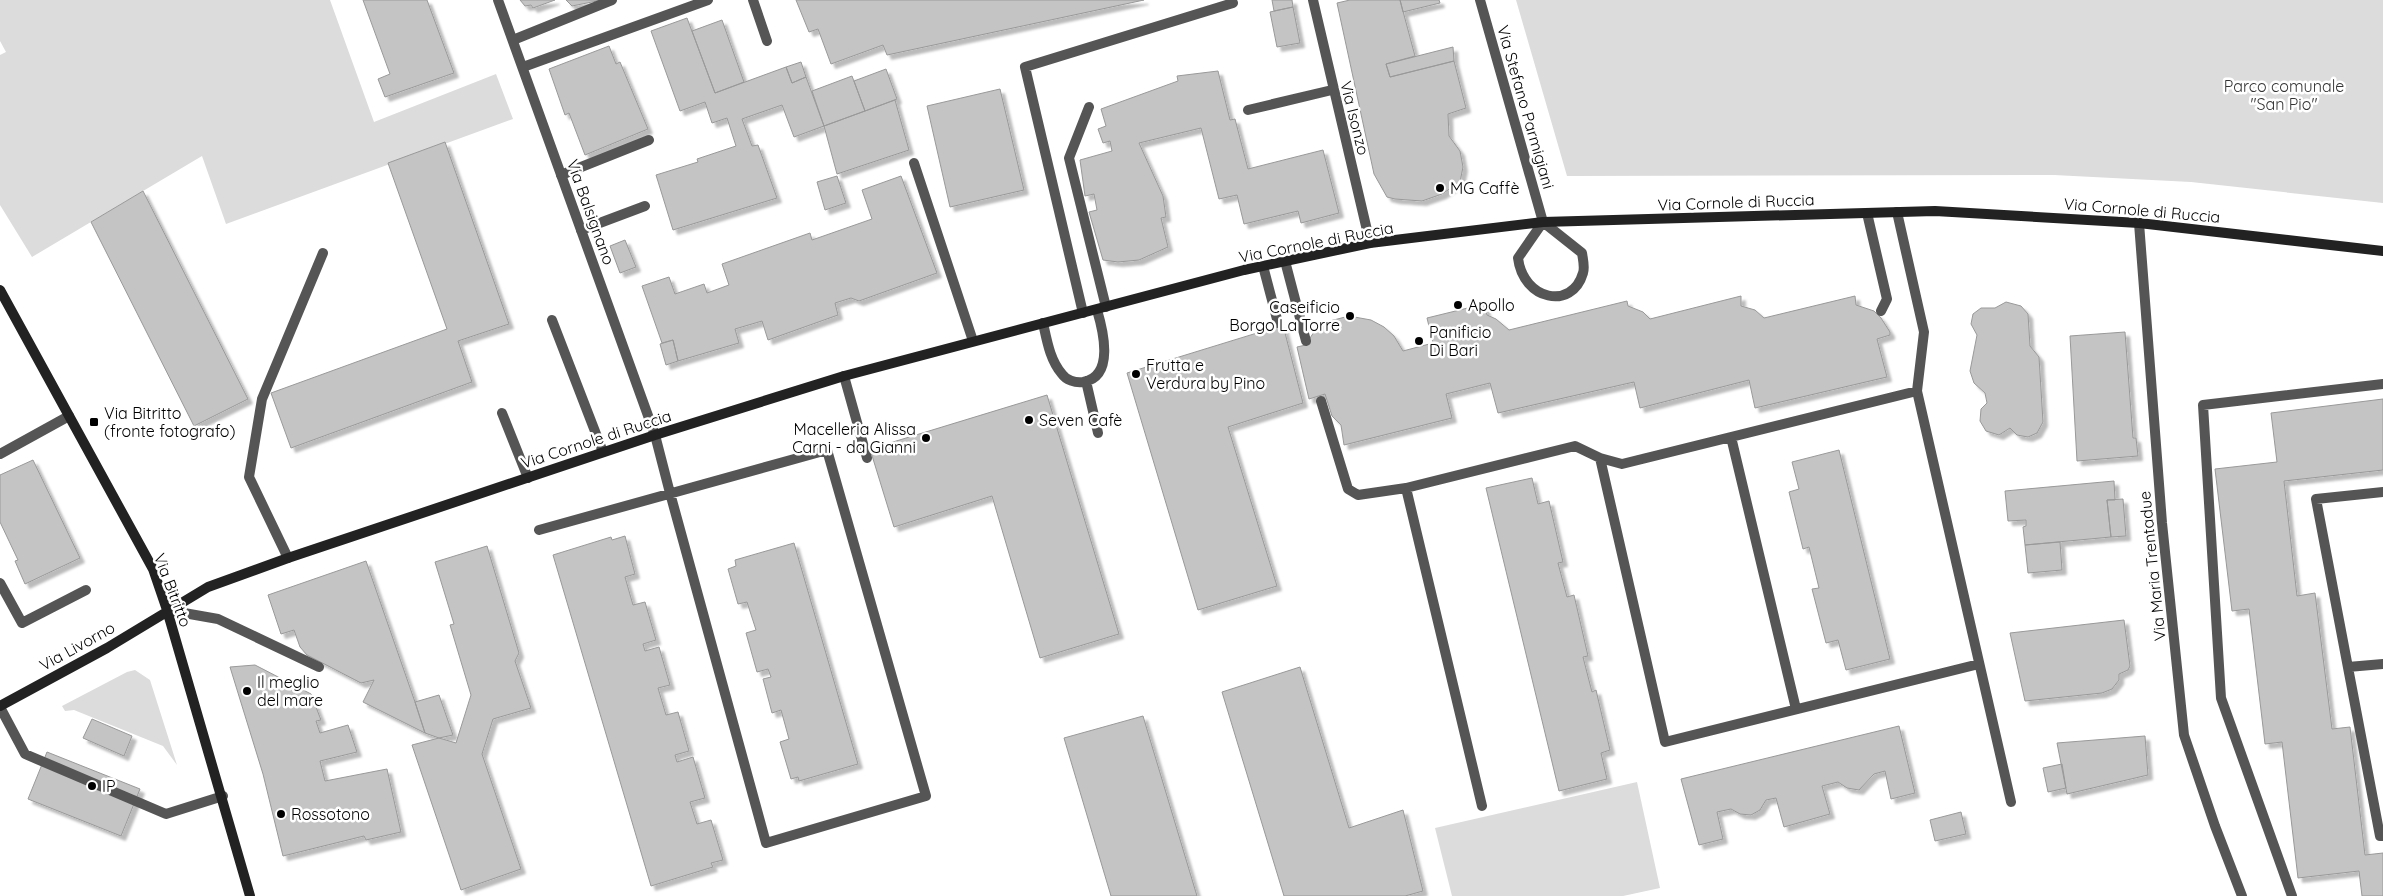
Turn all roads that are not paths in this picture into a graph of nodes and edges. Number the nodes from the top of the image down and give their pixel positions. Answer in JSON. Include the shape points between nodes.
{"nodes":[{"id":1,"x":498,"y":0,"type":"edge"},
{"id":2,"x":612,"y":0,"type":"edge"},
{"id":3,"x":708,"y":0,"type":"edge"},
{"id":4,"x":753,"y":0,"type":"edge"},
{"id":5,"x":1313,"y":0,"type":"edge"},
{"id":6,"x":1480,"y":0,"type":"edge"},
{"id":7,"x":1233,"y":3,"type":"dead end"},
{"id":8,"x":513,"y":40,"type":"junction"},
{"id":9,"x":767,"y":41,"type":"dead end"},
{"id":10,"x":523,"y":67,"type":"junction"},
{"id":11,"x":1332,"y":90,"type":"junction"},
{"id":12,"x":1089,"y":107,"type":"dead end"},
{"id":13,"x":1248,"y":110,"type":"dead end"},
{"id":14,"x":649,"y":140,"type":"dead end"},
{"id":15,"x":914,"y":163,"type":"dead end"},
{"id":16,"x":562,"y":175,"type":"junction"},
{"id":17,"x":645,"y":206,"type":"dead end"},
{"id":18,"x":1897,"y":212,"type":"junction"},
{"id":19,"x":1867,"y":214,"type":"junction"},
{"id":20,"x":1543,"y":222,"type":"junction"},
{"id":21,"x":2139,"y":223,"type":"junction"},
{"id":22,"x":581,"y":230,"type":"junction"},
{"id":23,"x":1370,"y":243,"type":"junction"},
{"id":24,"x":2383,"y":251,"type":"edge"},
{"id":25,"x":324,"y":253,"type":"dead end"},
{"id":26,"x":1285,"y":261,"type":"junction"},
{"id":27,"x":1263,"y":266,"type":"junction"},
{"id":28,"x":0,"y":290,"type":"edge"},
{"id":29,"x":1102,"y":309,"type":"junction"},
{"id":30,"x":1881,"y":311,"type":"dead end"},
{"id":31,"x":1083,"y":313,"type":"junction"},
{"id":32,"x":552,"y":320,"type":"dead end"},
{"id":33,"x":1043,"y":323,"type":"junction"},
{"id":34,"x":1278,"y":323,"type":"dead end"},
{"id":35,"x":973,"y":341,"type":"junction"},
{"id":36,"x":1306,"y":341,"type":"dead end"},
{"id":37,"x":844,"y":376,"type":"junction"},
{"id":38,"x":1086,"y":381,"type":"junction"},
{"id":39,"x":2383,"y":384,"type":"edge"},
{"id":40,"x":1917,"y":391,"type":"junction"},
{"id":41,"x":1321,"y":401,"type":"dead end"},
{"id":42,"x":502,"y":413,"type":"dead end"},
{"id":43,"x":69,"y":416,"type":"junction"},
{"id":44,"x":1098,"y":433,"type":"dead end"},
{"id":45,"x":655,"y":435,"type":"junction"},
{"id":46,"x":1731,"y":437,"type":"junction"},
{"id":47,"x":603,"y":452,"type":"junction"},
{"id":48,"x":0,"y":454,"type":"edge"},
{"id":49,"x":867,"y":458,"type":"dead end"},
{"id":50,"x":1600,"y":458,"type":"junction"},
{"id":51,"x":528,"y":478,"type":"junction"},
{"id":52,"x":1406,"y":488,"type":"junction"},
{"id":53,"x":2383,"y":492,"type":"edge"},
{"id":54,"x":670,"y":493,"type":"junction"},
{"id":55,"x":539,"y":530,"type":"dead end"},
{"id":56,"x":288,"y":558,"type":"junction"},
{"id":57,"x":0,"y":583,"type":"edge"},
{"id":58,"x":86,"y":590,"type":"dead end"},
{"id":59,"x":167,"y":610,"type":"junction"},
{"id":60,"x":1979,"y":664,"type":"junction"},
{"id":61,"x":2383,"y":664,"type":"edge"},
{"id":62,"x":320,"y":667,"type":"dead end"},
{"id":63,"x":2348,"y":667,"type":"junction"},
{"id":64,"x":0,"y":706,"type":"edge"},
{"id":65,"x":1796,"y":709,"type":"junction"},
{"id":66,"x":223,"y":796,"type":"junction"},
{"id":67,"x":2010,"y":802,"type":"dead end"},
{"id":68,"x":1482,"y":806,"type":"dead end"},
{"id":69,"x":2383,"y":836,"type":"edge"},
{"id":70,"x":250,"y":896,"type":"edge"},
{"id":71,"x":2242,"y":896,"type":"edge"},
{"id":72,"x":2292,"y":896,"type":"edge"}],
"edges":[{"from":1,"to":8,"type":"street","name":"Via Balsignano"},
{"from":2,"to":8,"type":"street"},
{"from":3,"to":10,"type":"street"},
{"from":4,"to":9,"type":"street"},
{"from":5,"to":11,"type":"street","name":"Via Isonzo"},
{"from":6,"to":20,"type":"street","name":"Via Stefano Parmigiani"},
{"from":7,"to":31,"type":"street","via":[[1025,67]]},
{"from":8,"to":10,"type":"street","name":"Via Balsignano"},
{"from":10,"to":16,"type":"street","name":"Via Balsignano"},
{"from":11,"to":13,"type":"street"},
{"from":11,"to":23,"type":"street","name":"Via Isonzo"},
{"from":12,"to":29,"type":"street","via":[[1069,158]]},
{"from":14,"to":16,"type":"street"},
{"from":15,"to":35,"type":"street"},
{"from":16,"to":22,"type":"street","name":"Via Balsignano"},
{"from":17,"to":22,"type":"street"},
{"from":18,"to":19,"type":"main road","name":"Via Cornole di Ruccia"},
{"from":18,"to":21,"type":"main road","name":"Via Cornole di Ruccia","via":[[1935,211]]},
{"from":18,"to":40,"type":"street","via":[[1924,332]]},
{"from":19,"to":20,"type":"main road","name":"Via Cornole di Ruccia"},
{"from":19,"to":30,"type":"street","via":[[1887,299]]},
{"from":20,"to":20,"type":"street","via":[[1518,258],[1520,271],[1524,280],[1540,294],[1557,296],[1572,291],[1579,283],[1584,271],[1582,254]]},
{"from":20,"to":23,"type":"main road","name":"Via Cornole di Ruccia"},
{"from":21,"to":24,"type":"main road","name":"Via Cornole di Ruccia"},
{"from":21,"to":71,"type":"street","name":"Via Maria Trentadue","via":[[2162,523],[2184,735]]},
{"from":22,"to":45,"type":"street","name":"Via Balsignano"},
{"from":23,"to":26,"type":"main road","name":"Via Cornole di Ruccia"},
{"from":25,"to":56,"type":"street","via":[[262,399],[249,477]]},
{"from":26,"to":27,"type":"main road","name":"Via Cornole di Ruccia"},
{"from":26,"to":36,"type":"street"},
{"from":27,"to":29,"type":"main road","name":"Via Cornole di Ruccia"},
{"from":27,"to":34,"type":"street"},
{"from":28,"to":43,"type":"main road","name":"Via Bitritto"},
{"from":29,"to":31,"type":"main road","name":"Via Cornole di Ruccia"},
{"from":29,"to":38,"type":"street","via":[[1102,364]]},
{"from":31,"to":33,"type":"main road","name":"Via Cornole di Ruccia"},
{"from":32,"to":47,"type":"street"},
{"from":33,"to":35,"type":"main road","name":"Via Cornole di Ruccia"},
{"from":33,"to":38,"type":"street","via":[[1052,359],[1063,376],[1076,382]]},
{"from":35,"to":37,"type":"main road","name":"Via Cornole di Ruccia"},
{"from":37,"to":45,"type":"main road","name":"Via Cornole di Ruccia"},
{"from":37,"to":49,"type":"street"},
{"from":38,"to":44,"type":"street"},
{"from":39,"to":72,"type":"street","via":[[2203,405],[2221,698]]},
{"from":40,"to":46,"type":"street"},
{"from":40,"to":60,"type":"street"},
{"from":41,"to":52,"type":"street","via":[[1348,489],[1358,495]]},
{"from":42,"to":51,"type":"street"},
{"from":43,"to":48,"type":"street"},
{"from":43,"to":59,"type":"main road","name":"Via Bitritto","via":[[153,570]]},
{"from":45,"to":47,"type":"main road","name":"Via Cornole di Ruccia"},
{"from":45,"to":54,"type":"street","name":"Via Balsignano"},
{"from":46,"to":50,"type":"street","via":[[1622,464]]},
{"from":46,"to":65,"type":"street"},
{"from":47,"to":51,"type":"main road","name":"Via Cornole di Ruccia"},
{"from":50,"to":52,"type":"street","via":[[1575,446]]},
{"from":50,"to":65,"type":"street","via":[[1665,742]]},
{"from":51,"to":56,"type":"main road","name":"Via Cornole di Ruccia"},
{"from":52,"to":68,"type":"street"},
{"from":53,"to":63,"type":"street","via":[[2316,499]]},
{"from":54,"to":54,"type":"street","name":"Via Balsignano","via":[[827,450],[926,796],[766,843]]},
{"from":54,"to":55,"type":"street"},
{"from":56,"to":59,"type":"main road","name":"Via Cornole di Ruccia","via":[[229,578]]},
{"from":57,"to":58,"type":"street","via":[[22,623]]},
{"from":59,"to":62,"type":"street","via":[[218,618]]},
{"from":59,"to":64,"type":"main road","name":"Via Livorno","via":[[106,648]]},
{"from":59,"to":66,"type":"main road","name":"Via Bitritto"},
{"from":60,"to":65,"type":"street"},
{"from":60,"to":67,"type":"street"},
{"from":61,"to":63,"type":"street"},
{"from":63,"to":69,"type":"street","via":[[2380,836]]},
{"from":64,"to":66,"type":"street","via":[[25,754],[166,814]]},
{"from":66,"to":70,"type":"main road","name":"Via Bitritto"}]}
